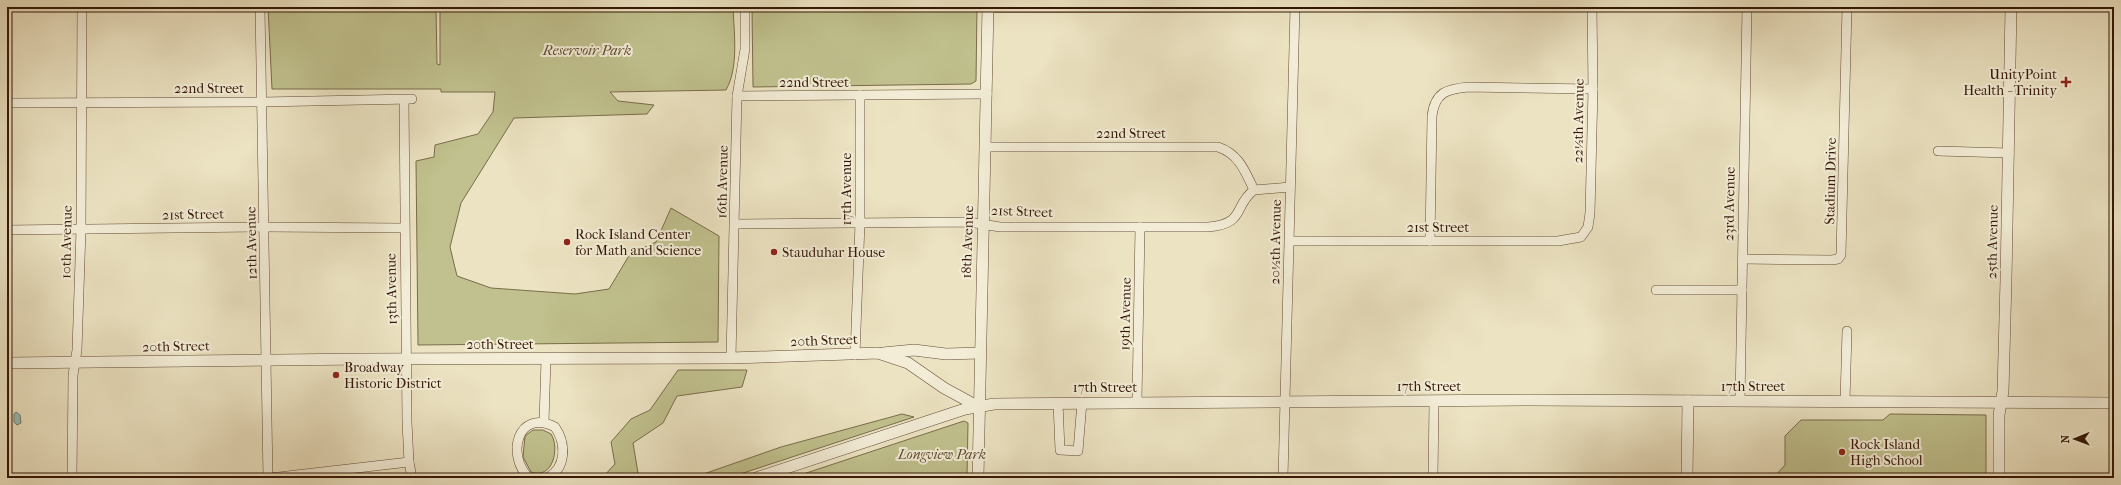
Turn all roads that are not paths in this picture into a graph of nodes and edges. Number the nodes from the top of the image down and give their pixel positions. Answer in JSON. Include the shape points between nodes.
{"nodes":[{"id":1,"x":82,"y":7,"type":"edge"},
{"id":2,"x":260,"y":7,"type":"edge"},
{"id":3,"x":745,"y":7,"type":"edge"},
{"id":4,"x":1217,"y":7,"type":"edge"},
{"id":5,"x":1295,"y":7,"type":"edge"},
{"id":6,"x":1592,"y":7,"type":"edge"},
{"id":7,"x":1747,"y":7,"type":"edge"},
{"id":8,"x":1847,"y":7,"type":"edge"},
{"id":9,"x":2011,"y":7,"type":"edge"},
{"id":10,"x":988,"y":8,"type":"edge"},
{"id":11,"x":1593,"y":89,"type":"junction"},
{"id":12,"x":987,"y":94,"type":"junction"},
{"id":13,"x":860,"y":95,"type":"junction"},
{"id":14,"x":737,"y":96,"type":"junction"},
{"id":15,"x":408,"y":99,"type":"joint"},
{"id":16,"x":82,"y":102,"type":"junction"},
{"id":17,"x":262,"y":102,"type":"junction"},
{"id":18,"x":7,"y":103,"type":"edge"},
{"id":19,"x":985,"y":147,"type":"junction"},
{"id":20,"x":1938,"y":151,"type":"dead end"},
{"id":21,"x":2009,"y":153,"type":"junction"},
{"id":22,"x":1290,"y":187,"type":"junction"},
{"id":23,"x":1254,"y":190,"type":"junction"},
{"id":24,"x":860,"y":223,"type":"junction"},
{"id":25,"x":735,"y":224,"type":"junction"},
{"id":26,"x":982,"y":224,"type":"junction"},
{"id":27,"x":265,"y":227,"type":"junction"},
{"id":28,"x":1140,"y":227,"type":"junction"},
{"id":29,"x":404,"y":228,"type":"junction"},
{"id":30,"x":7,"y":230,"type":"edge"},
{"id":31,"x":81,"y":230,"type":"junction"},
{"id":32,"x":1584,"y":234,"type":"joint"},
{"id":33,"x":1290,"y":241,"type":"junction"},
{"id":34,"x":1430,"y":241,"type":"junction"},
{"id":35,"x":1743,"y":259,"type":"junction"},
{"id":36,"x":1656,"y":290,"type":"dead end"},
{"id":37,"x":1742,"y":290,"type":"junction"},
{"id":38,"x":1847,"y":331,"type":"dead end"},
{"id":39,"x":878,"y":353,"type":"junction"},
{"id":40,"x":980,"y":353,"type":"junction"},
{"id":41,"x":856,"y":355,"type":"junction"},
{"id":42,"x":731,"y":358,"type":"junction"},
{"id":43,"x":546,"y":359,"type":"junction"},
{"id":44,"x":266,"y":360,"type":"junction"},
{"id":45,"x":406,"y":360,"type":"junction"},
{"id":46,"x":75,"y":362,"type":"junction"},
{"id":47,"x":7,"y":363,"type":"edge"},
{"id":48,"x":1434,"y":401,"type":"junction"},
{"id":49,"x":1688,"y":401,"type":"junction"},
{"id":50,"x":1740,"y":401,"type":"junction"},
{"id":51,"x":1845,"y":401,"type":"junction"},
{"id":52,"x":1082,"y":402,"type":"junction"},
{"id":53,"x":1137,"y":402,"type":"junction"},
{"id":54,"x":1286,"y":402,"type":"junction"},
{"id":55,"x":2002,"y":402,"type":"junction"},
{"id":56,"x":1058,"y":403,"type":"junction"},
{"id":57,"x":2114,"y":403,"type":"edge"},
{"id":58,"x":979,"y":407,"type":"junction"},
{"id":59,"x":544,"y":422,"type":"junction"},
{"id":60,"x":408,"y":462,"type":"junction"},
{"id":61,"x":72,"y":478,"type":"edge"},
{"id":62,"x":269,"y":478,"type":"edge"},
{"id":63,"x":412,"y":478,"type":"edge"},
{"id":64,"x":529,"y":478,"type":"edge"},
{"id":65,"x":547,"y":478,"type":"edge"},
{"id":66,"x":756,"y":478,"type":"edge"},
{"id":67,"x":978,"y":478,"type":"edge"},
{"id":68,"x":1283,"y":478,"type":"edge"},
{"id":69,"x":1433,"y":478,"type":"edge"},
{"id":70,"x":1687,"y":478,"type":"edge"},
{"id":71,"x":1999,"y":478,"type":"edge"}],
"edges":[{"from":1,"to":16,"type":"street","name":"10th Avenue"},
{"from":2,"to":17,"type":"street","name":"12th Avenue"},
{"from":3,"to":14,"type":"street","name":"16th Avenue","via":[[745,49]]},
{"from":4,"to":5,"type":"street"},
{"from":4,"to":10,"type":"street"},
{"from":5,"to":22,"type":"street","name":"20½th Avenue"},
{"from":6,"to":11,"type":"street","name":"22½th Avenue"},
{"from":7,"to":35,"type":"street","name":"23rd Avenue"},
{"from":8,"to":35,"type":"street","name":"Stadium Drive","via":[[1842,255],[1832,260]]},
{"from":9,"to":21,"type":"street","name":"25th Avenue"},
{"from":10,"to":12,"type":"street","name":"18th Avenue"},
{"from":11,"to":32,"type":"street","name":"22½th Avenue","via":[[1590,213]]},
{"from":11,"to":34,"type":"street","via":[[1453,88],[1441,95],[1433,106],[1432,116]]},
{"from":12,"to":13,"type":"street","name":"22nd Street"},
{"from":12,"to":19,"type":"street","name":"18th Avenue"},
{"from":13,"to":14,"type":"street","name":"22nd Street"},
{"from":13,"to":24,"type":"street","name":"17th Avenue"},
{"from":14,"to":25,"type":"street","name":"16th Avenue"},
{"from":15,"to":17,"type":"street","name":"22nd Street"},
{"from":15,"to":29,"type":"street","name":"13th Avenue"},
{"from":16,"to":17,"type":"street","name":"22nd Street"},
{"from":16,"to":18,"type":"street","name":"22nd Street"},
{"from":16,"to":31,"type":"street","name":"10th Avenue"},
{"from":17,"to":27,"type":"street","name":"12th Avenue"},
{"from":19,"to":23,"type":"street","name":"22nd Street","via":[[1218,147],[1236,157]]},
{"from":19,"to":26,"type":"street","name":"18th Avenue"},
{"from":20,"to":21,"type":"street"},
{"from":21,"to":55,"type":"street","name":"25th Avenue"},
{"from":22,"to":23,"type":"street"},
{"from":22,"to":33,"type":"street","name":"20½th Avenue"},
{"from":23,"to":28,"type":"street","name":"21st Street","via":[[1246,197],[1235,217],[1224,225]]},
{"from":24,"to":25,"type":"street","name":"21st Street"},
{"from":24,"to":26,"type":"street","name":"21st Street"},
{"from":24,"to":41,"type":"street","name":"17th Avenue"},
{"from":25,"to":42,"type":"street","name":"16th Avenue"},
{"from":26,"to":28,"type":"street","name":"21st Street","via":[[1000,227]]},
{"from":26,"to":40,"type":"street","name":"18th Avenue"},
{"from":27,"to":29,"type":"street","name":"21st Street"},
{"from":27,"to":31,"type":"street","name":"21st Street"},
{"from":27,"to":44,"type":"street","name":"12th Avenue"},
{"from":28,"to":53,"type":"street","name":"19th Avenue"},
{"from":29,"to":45,"type":"street","name":"13th Avenue"},
{"from":30,"to":31,"type":"street","name":"21st Street"},
{"from":31,"to":46,"type":"street","name":"10th Avenue"},
{"from":32,"to":34,"type":"street","name":"21st Street","via":[[1581,238],[1558,242]]},
{"from":33,"to":34,"type":"street","name":"21st Street"},
{"from":33,"to":54,"type":"street","name":"20½th Avenue"},
{"from":35,"to":37,"type":"street","name":"23rd Avenue"},
{"from":36,"to":37,"type":"street"},
{"from":37,"to":50,"type":"street","name":"23rd Avenue"},
{"from":38,"to":51,"type":"street"},
{"from":39,"to":40,"type":"street","via":[[908,350],[946,354]]},
{"from":39,"to":41,"type":"street","name":"20th Street"},
{"from":39,"to":58,"type":"street","name":"20th Street","via":[[908,363],[944,388]]},
{"from":40,"to":58,"type":"street","name":"18th Avenue"},
{"from":41,"to":42,"type":"street","name":"20th Street"},
{"from":42,"to":43,"type":"street","name":"20th Street"},
{"from":43,"to":45,"type":"street","name":"20th Street"},
{"from":43,"to":59,"type":"street"},
{"from":44,"to":45,"type":"street","name":"20th Street"},
{"from":44,"to":46,"type":"street","name":"20th Street"},
{"from":44,"to":62,"type":"street","name":"12th Avenue"},
{"from":45,"to":60,"type":"street","name":"13th Avenue"},
{"from":46,"to":47,"type":"street","name":"20th Street"},
{"from":46,"to":61,"type":"street","name":"10th Avenue","via":[[72,374]]},
{"from":48,"to":49,"type":"street","name":"17th Street"},
{"from":48,"to":54,"type":"street","name":"17th Street"},
{"from":48,"to":69,"type":"street"},
{"from":49,"to":50,"type":"street","name":"17th Street"},
{"from":49,"to":70,"type":"street"},
{"from":50,"to":51,"type":"street","name":"17th Street"},
{"from":51,"to":55,"type":"street","name":"17th Street"},
{"from":52,"to":53,"type":"street","name":"17th Street"},
{"from":52,"to":56,"type":"street","name":"17th Street"},
{"from":52,"to":56,"type":"street","via":[[1078,451],[1060,450]]},
{"from":53,"to":54,"type":"street","name":"17th Street"},
{"from":54,"to":68,"type":"street","name":"20½th Avenue"},
{"from":55,"to":57,"type":"street","name":"17th Street"},
{"from":55,"to":71,"type":"street","name":"25th Avenue","via":[[1999,415]]},
{"from":56,"to":58,"type":"street","name":"17th Street","via":[[994,404]]},
{"from":58,"to":66,"type":"street","name":"17th Street","via":[[965,408]]},
{"from":58,"to":67,"type":"street","name":"18th Avenue"},
{"from":59,"to":64,"type":"street","via":[[534,422],[526,427],[518,438],[517,453],[521,466]]},
{"from":59,"to":65,"type":"street","via":[[555,427],[563,440],[564,448],[561,462]]},
{"from":60,"to":62,"type":"street"},
{"from":60,"to":63,"type":"street","name":"13th Avenue"}]}
